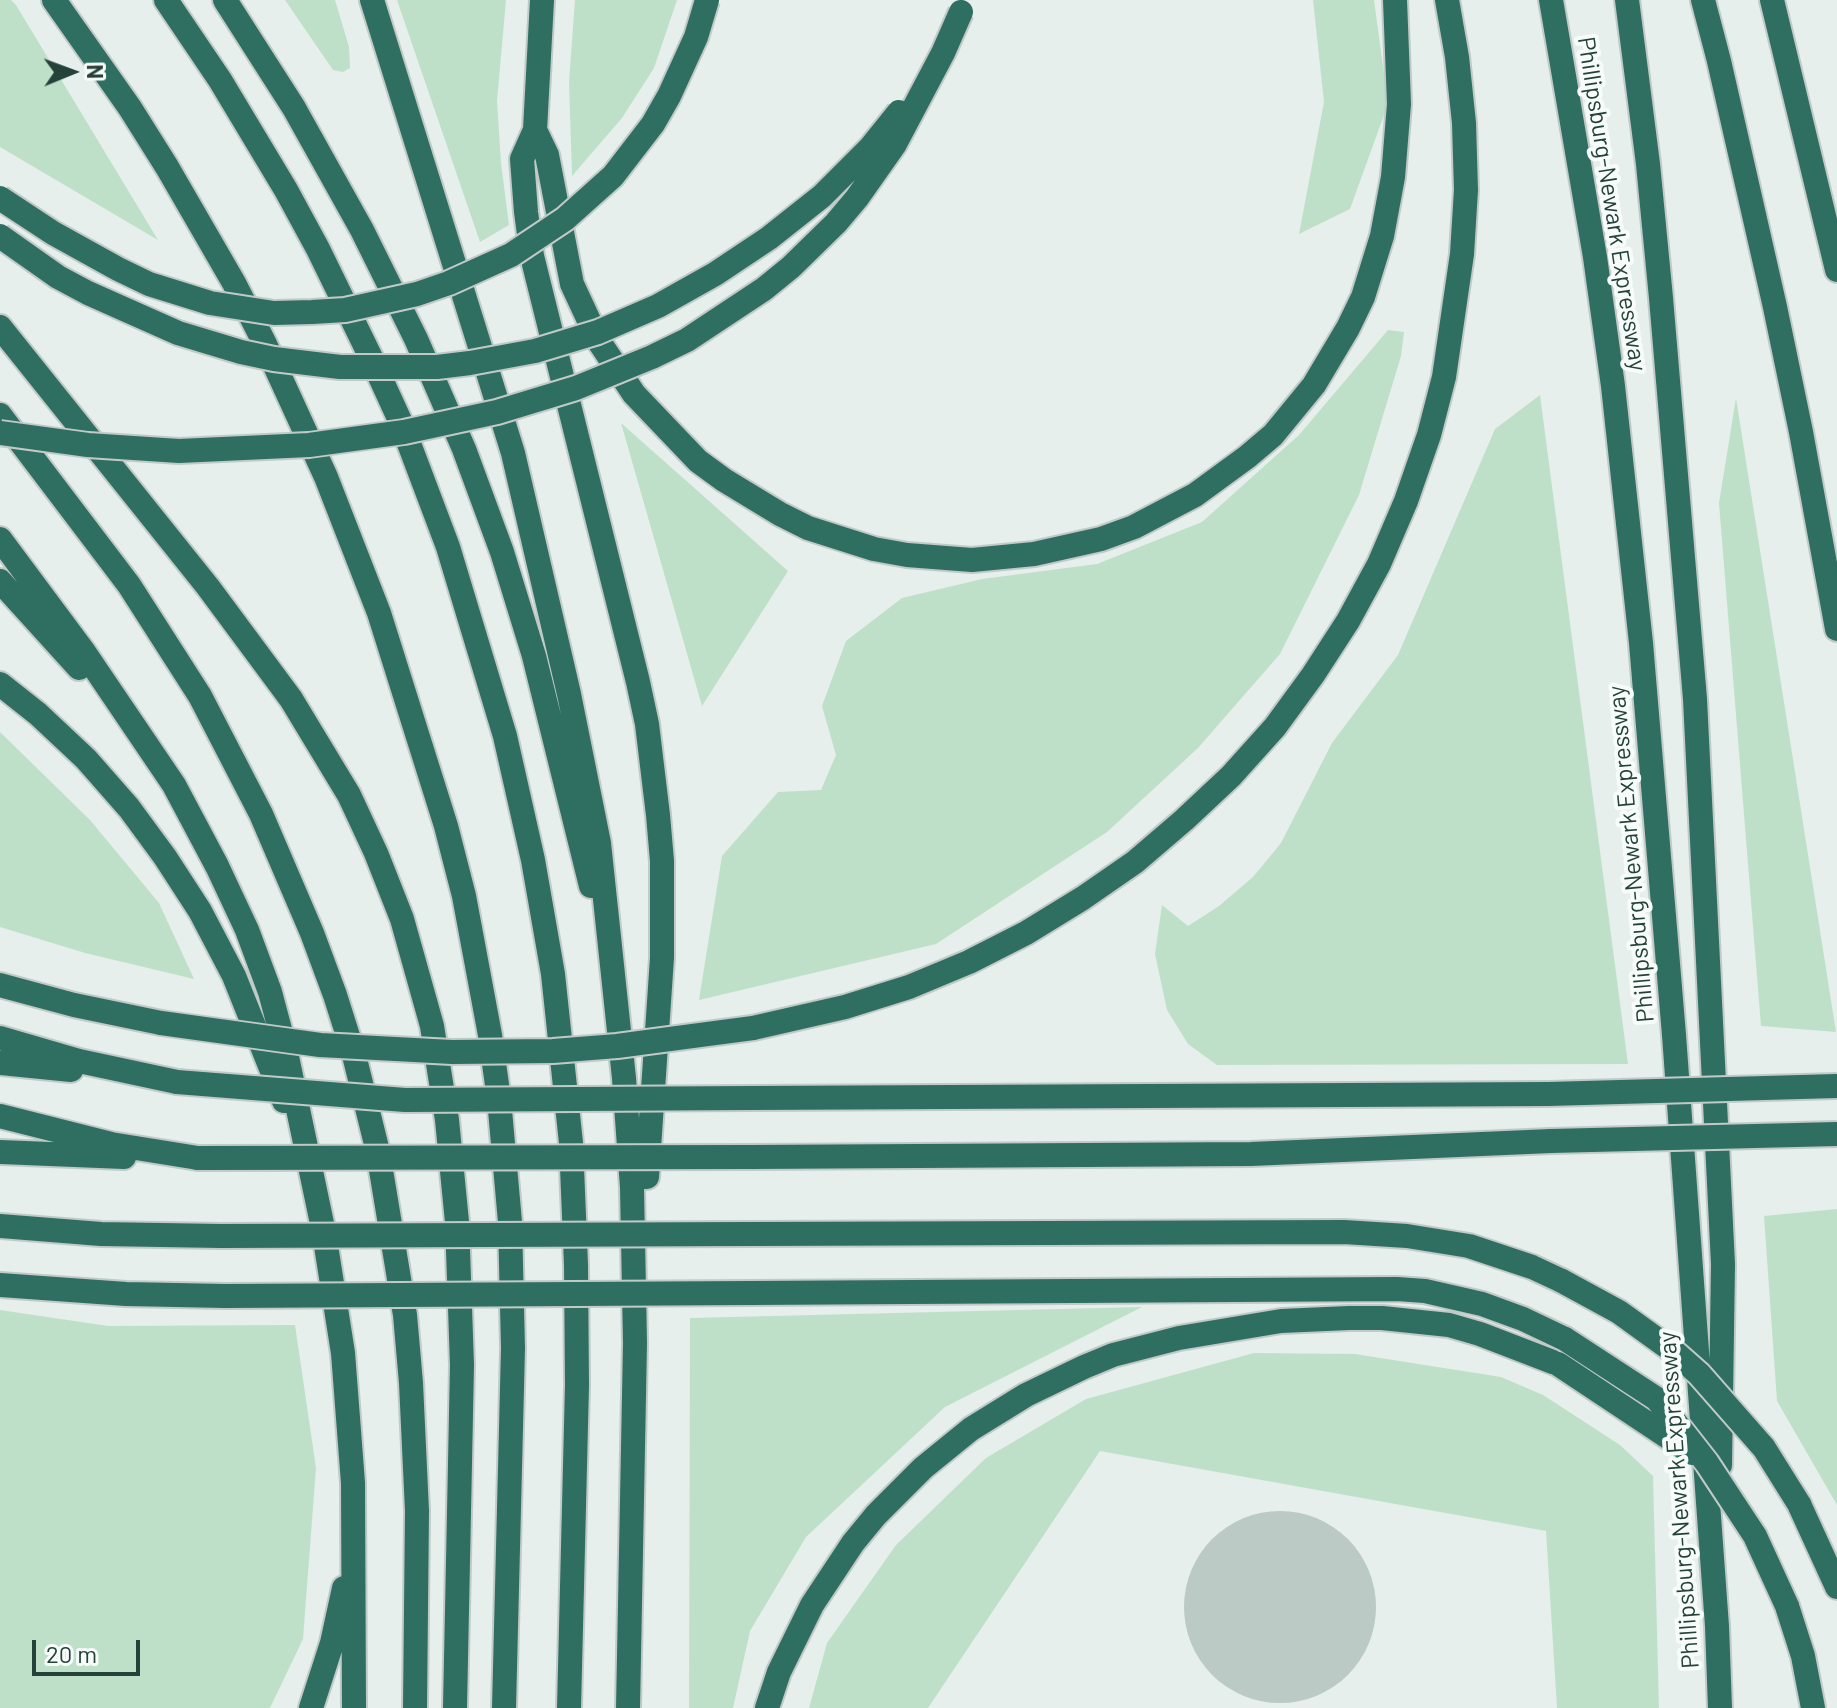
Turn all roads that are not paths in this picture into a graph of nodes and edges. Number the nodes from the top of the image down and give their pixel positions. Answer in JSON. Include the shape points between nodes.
{"nodes":[{"id":1,"x":54,"y":0,"type":"edge"},
{"id":2,"x":166,"y":0,"type":"edge"},
{"id":3,"x":225,"y":0,"type":"edge"},
{"id":4,"x":372,"y":0,"type":"edge"},
{"id":5,"x":542,"y":0,"type":"edge"},
{"id":6,"x":707,"y":0,"type":"edge"},
{"id":7,"x":1395,"y":0,"type":"edge"},
{"id":8,"x":1447,"y":0,"type":"edge"},
{"id":9,"x":1551,"y":0,"type":"edge"},
{"id":10,"x":1627,"y":0,"type":"edge"},
{"id":11,"x":1703,"y":0,"type":"edge"},
{"id":12,"x":1772,"y":0,"type":"edge"},
{"id":13,"x":963,"y":6,"type":"edge"},
{"id":14,"x":535,"y":130,"type":"junction"},
{"id":15,"x":0,"y":198,"type":"edge"},
{"id":16,"x":0,"y":236,"type":"edge"},
{"id":17,"x":1837,"y":270,"type":"edge"},
{"id":18,"x":0,"y":327,"type":"edge"},
{"id":19,"x":0,"y":415,"type":"edge"},
{"id":20,"x":0,"y":433,"type":"edge"},
{"id":21,"x":0,"y":539,"type":"edge"},
{"id":22,"x":0,"y":581,"type":"edge"},
{"id":23,"x":1837,"y":629,"type":"edge"},
{"id":24,"x":0,"y":684,"type":"edge"},
{"id":25,"x":142,"y":737,"type":"junction"},
{"id":26,"x":0,"y":985,"type":"edge"},
{"id":27,"x":617,"y":1018,"type":"junction"},
{"id":28,"x":0,"y":1038,"type":"edge"},
{"id":29,"x":0,"y":1063,"type":"edge"},
{"id":30,"x":177,"y":1082,"type":"junction"},
{"id":31,"x":1837,"y":1086,"type":"edge"},
{"id":32,"x":0,"y":1116,"type":"edge"},
{"id":33,"x":1837,"y":1134,"type":"edge"},
{"id":34,"x":0,"y":1152,"type":"edge"},
{"id":35,"x":198,"y":1158,"type":"junction"},
{"id":36,"x":316,"y":1198,"type":"junction"},
{"id":37,"x":0,"y":1226,"type":"edge"},
{"id":38,"x":0,"y":1285,"type":"edge"},
{"id":39,"x":635,"y":1343,"type":"junction"},
{"id":40,"x":1707,"y":1463,"type":"junction"},
{"id":41,"x":353,"y":1483,"type":"junction"},
{"id":42,"x":1837,"y":1587,"type":"edge"},
{"id":43,"x":1717,"y":1626,"type":"junction"},
{"id":44,"x":311,"y":1708,"type":"edge"},
{"id":45,"x":354,"y":1708,"type":"edge"},
{"id":46,"x":415,"y":1708,"type":"edge"},
{"id":47,"x":455,"y":1708,"type":"edge"},
{"id":48,"x":504,"y":1708,"type":"edge"},
{"id":49,"x":569,"y":1708,"type":"edge"},
{"id":50,"x":628,"y":1708,"type":"edge"},
{"id":51,"x":767,"y":1708,"type":"edge"},
{"id":52,"x":1720,"y":1708,"type":"edge"},
{"id":53,"x":1813,"y":1708,"type":"edge"}],
"edges":[{"from":1,"to":48,"type":"highway","via":[[167,167],[278,372],[379,613],[446,826],[490,1035],[510,1222],[513,1348]]},
{"from":2,"to":49,"type":"highway","via":[[286,190],[402,425],[448,547],[508,749],[553,974],[571,1143],[577,1385]]},
{"from":3,"to":27,"type":"highway","via":[[294,108],[362,230],[464,449],[541,683]]},
{"from":4,"to":27,"type":"highway","via":[[525,500],[599,843]]},
{"from":5,"to":14,"type":"highway"},
{"from":6,"to":15,"type":"highway","bridge":true,"via":[[669,96],[613,176],[565,219],[511,255],[417,294],[312,312],[274,313],[210,303],[118,269]]},
{"from":7,"to":14,"type":"highway","via":[[1399,104],[1382,236],[1363,297],[1314,385],[1273,435],[1195,495],[1134,527],[1034,554],[972,560],[863,546],[780,514],[698,461],[634,394],[598,340],[572,284],[547,155]]},
{"from":8,"to":26,"type":"highway","bridge":true,"via":[[1464,123],[1466,190],[1459,280],[1444,377],[1406,501],[1348,621],[1275,727],[1184,820],[1083,898],[1003,945],[909,987],[845,1007],[753,1028],[553,1051],[320,1045],[161,1023]]},
{"from":9,"to":43,"type":"highway","name":"Phillipsburg-Newark Expressway","via":[[1597,272],[1641,643]]},
{"from":10,"to":43,"type":"highway","via":[[1661,298],[1702,831],[1723,1264]]},
{"from":11,"to":23,"type":"highway","via":[[1775,307]]},
{"from":12,"to":17,"type":"highway"},
{"from":13,"to":16,"type":"highway","bridge":true,"via":[[929,71],[891,123],[795,218],[658,306],[535,351],[437,367],[340,367],[274,359],[137,316],[58,277]]},
{"from":13,"to":20,"type":"highway","bridge":true,"via":[[895,144],[836,223],[764,289],[652,357],[509,409],[325,443],[179,451]]},
{"from":14,"to":39,"type":"highway","via":[[522,159],[532,256],[638,682],[662,861],[662,958]]},
{"from":18,"to":47,"type":"highway","via":[[291,699],[349,795],[402,919],[432,1026],[457,1222],[462,1365]]},
{"from":19,"to":46,"type":"highway","via":[[129,585],[200,696],[283,862],[335,995],[378,1152],[405,1315],[417,1511]]},
{"from":21,"to":25,"type":"highway"},
{"from":22,"to":25,"type":"highway"},
{"from":24,"to":36,"type":"highway","via":[[86,759],[183,883],[249,1012]]},
{"from":25,"to":36,"type":"highway","via":[[205,840],[260,962],[286,1052]]},
{"from":27,"to":39,"type":"highway","via":[[629,1134]]},
{"from":28,"to":30,"type":"highway"},
{"from":29,"to":30,"type":"highway"},
{"from":30,"to":31,"type":"highway","bridge":true,"via":[[405,1100],[1548,1094]]},
{"from":32,"to":35,"type":"highway","via":[[111,1144]]},
{"from":33,"to":35,"type":"highway","bridge":true,"via":[[1251,1154]]},
{"from":34,"to":35,"type":"highway"},
{"from":36,"to":41,"type":"highway","via":[[339,1322]]},
{"from":37,"to":42,"type":"highway","bridge":true,"via":[[221,1236],[1344,1232],[1469,1246],[1532,1267],[1619,1312],[1699,1374],[1750,1431],[1799,1504]]},
{"from":38,"to":40,"type":"highway","bridge":true,"via":[[225,1296],[1425,1291],[1482,1304],[1565,1339],[1657,1399]]},
{"from":39,"to":50,"type":"highway"},
{"from":40,"to":51,"type":"highway","bridge":true,"via":[[1558,1364],[1449,1325],[1394,1319],[1281,1321],[1113,1355],[1026,1395],[971,1429],[876,1515],[812,1605]]},
{"from":40,"to":53,"type":"highway","bridge":true,"via":[[1770,1564],[1803,1656]]},
{"from":41,"to":44,"type":"highway","via":[[341,1605]]},
{"from":41,"to":45,"type":"highway"},
{"from":43,"to":52,"type":"highway","name":"Phillipsburg-Newark Expressway"}]}
